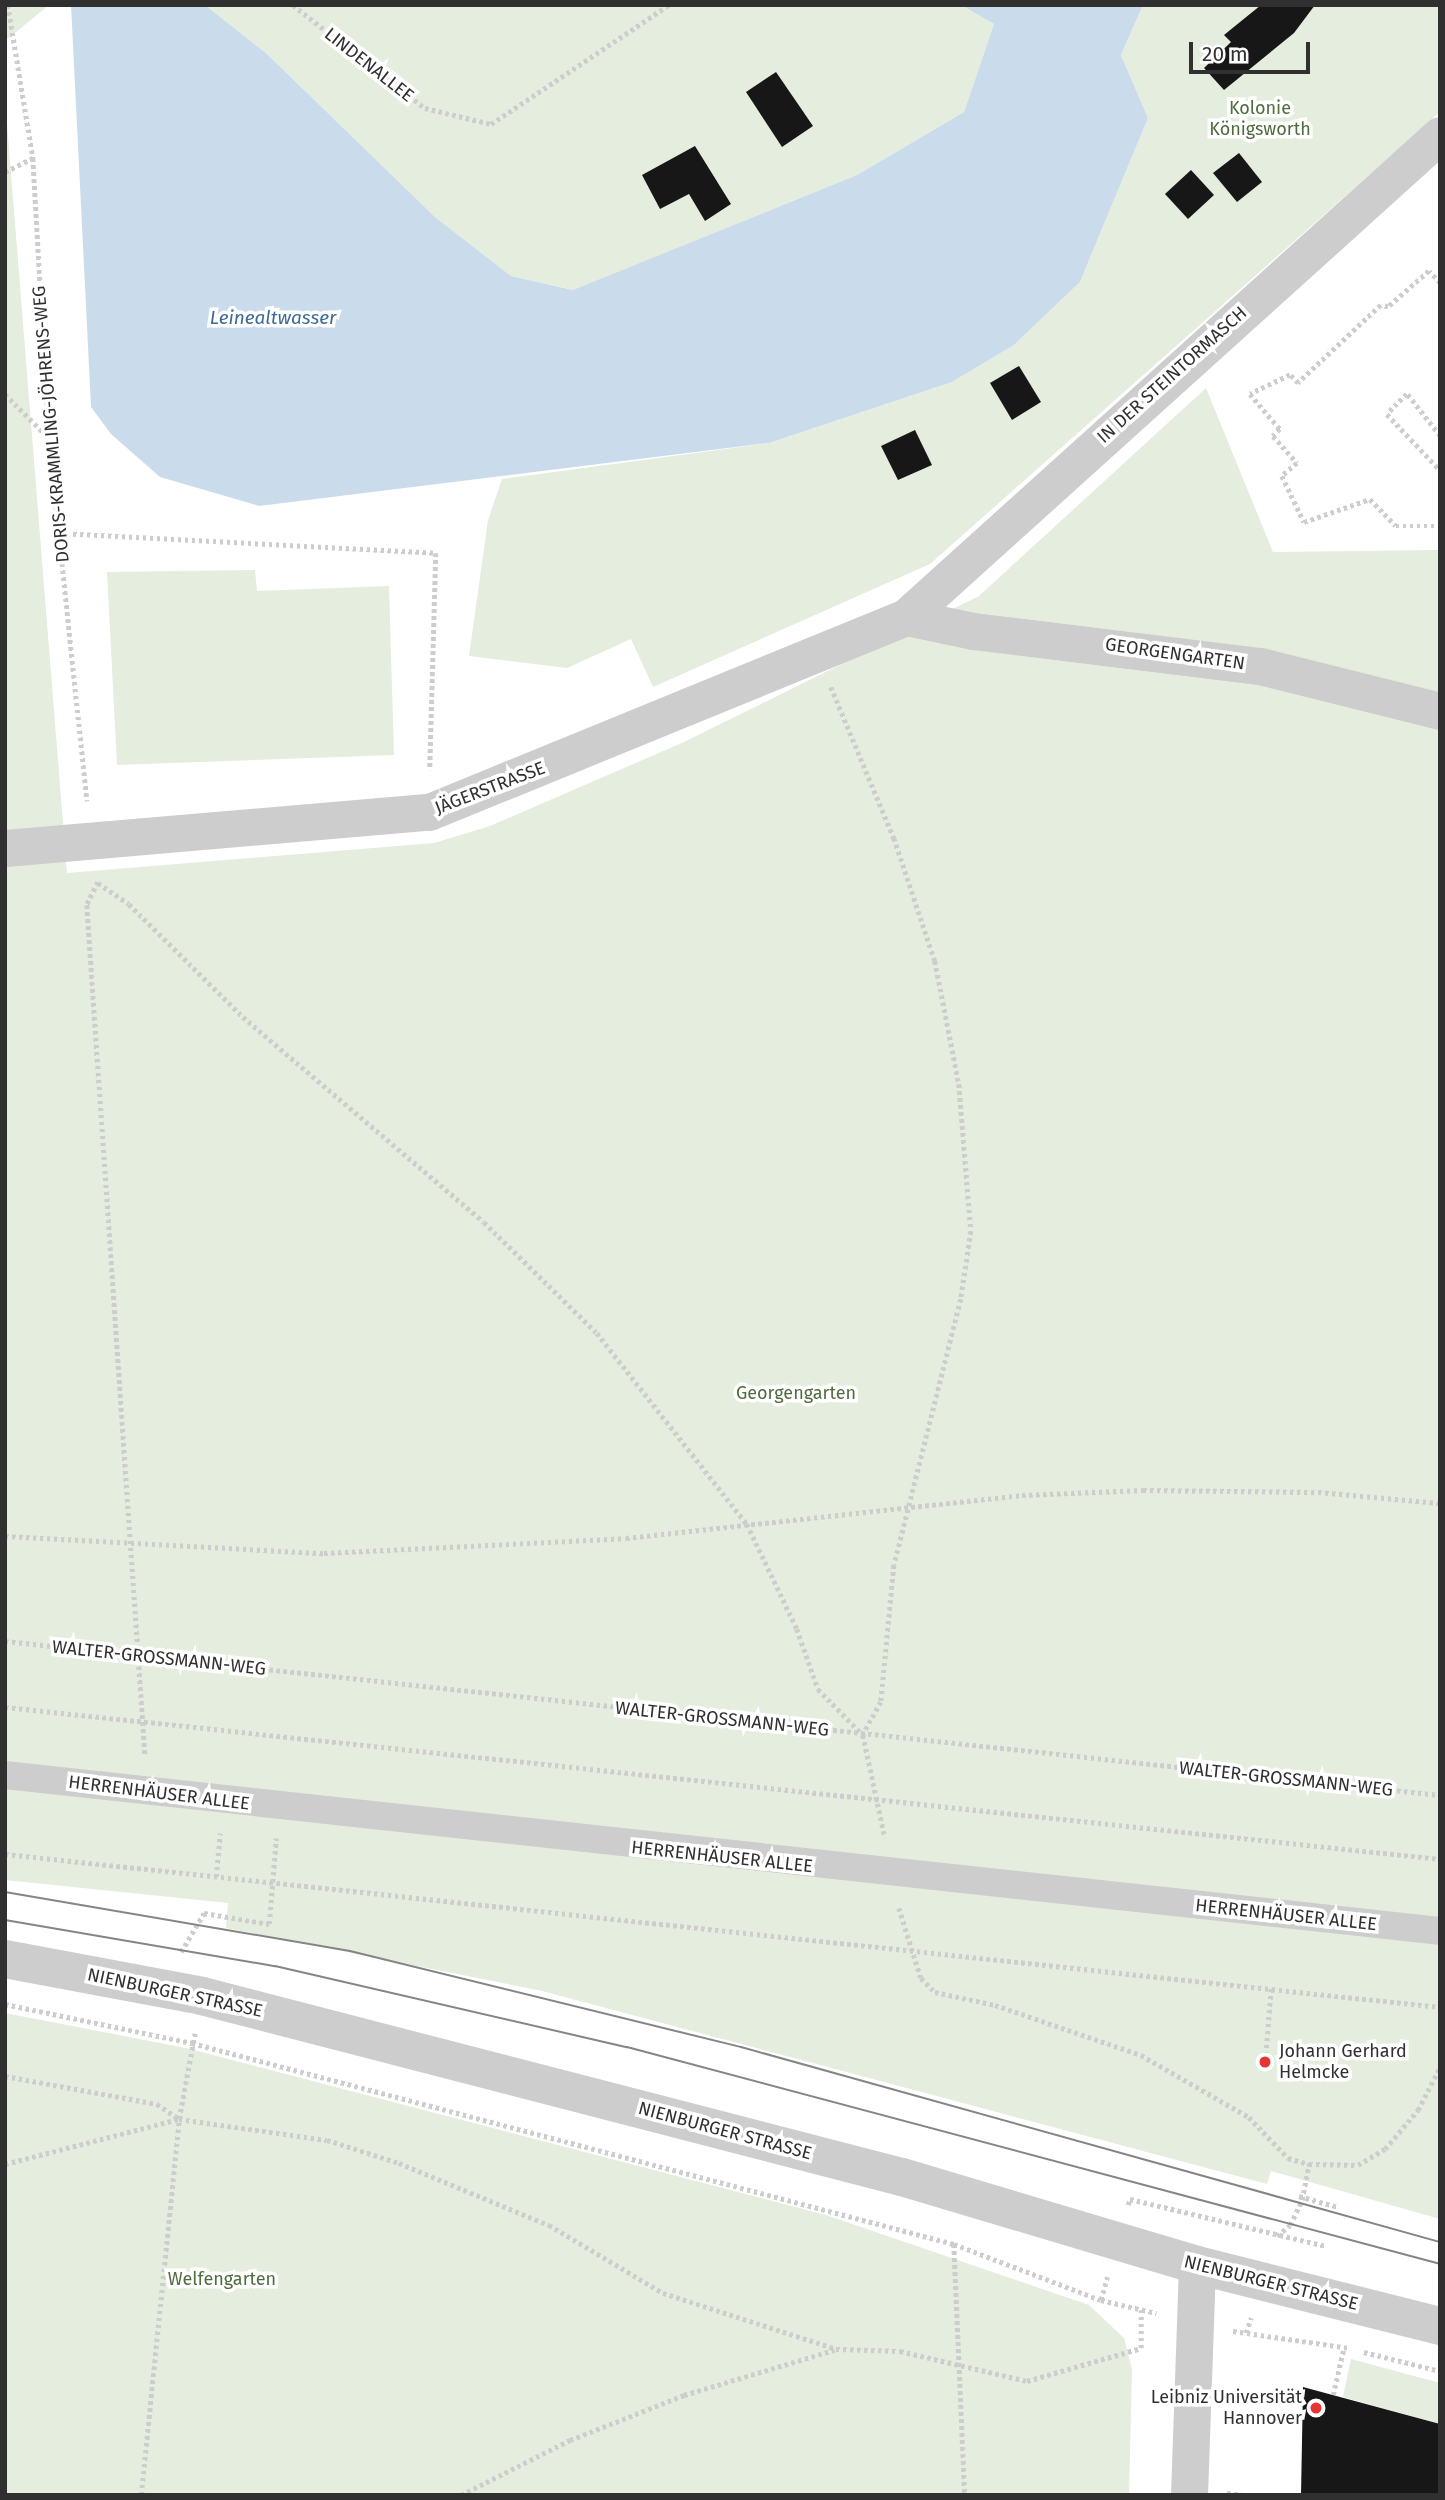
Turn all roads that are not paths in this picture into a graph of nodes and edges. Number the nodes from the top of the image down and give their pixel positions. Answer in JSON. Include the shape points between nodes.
{"nodes":[{"id":1,"x":1440,"y":135,"type":"edge"},
{"id":2,"x":906,"y":617,"type":"junction"},
{"id":3,"x":1440,"y":711,"type":"edge"},
{"id":4,"x":5,"y":848,"type":"edge"},
{"id":5,"x":5,"y":1775,"type":"edge"},
{"id":6,"x":1440,"y":1931,"type":"edge"},
{"id":7,"x":5,"y":1959,"type":"edge"},
{"id":8,"x":1197,"y":2266,"type":"junction"},
{"id":9,"x":1440,"y":2326,"type":"edge"},
{"id":10,"x":1189,"y":2495,"type":"edge"}],
"edges":[{"from":1,"to":2,"type":"street","name":"IN DER STEINTORMASCH"},
{"from":2,"to":3,"type":"street","name":"GEORGENGARTEN","via":[[973,631],[1260,666]]},
{"from":2,"to":4,"type":"street","name":"JÄGERSTRASSE","via":[[429,812]]},
{"from":5,"to":6,"type":"street","name":"HERRENHÄUSER ALLEE","via":[[280,1809]]},
{"from":7,"to":8,"type":"street","name":"NIENBURGER STRASSE","via":[[229,2003],[902,2177]]},
{"from":8,"to":9,"type":"street","name":"NIENBURGER STRASSE"},
{"from":8,"to":10,"type":"street"}]}
